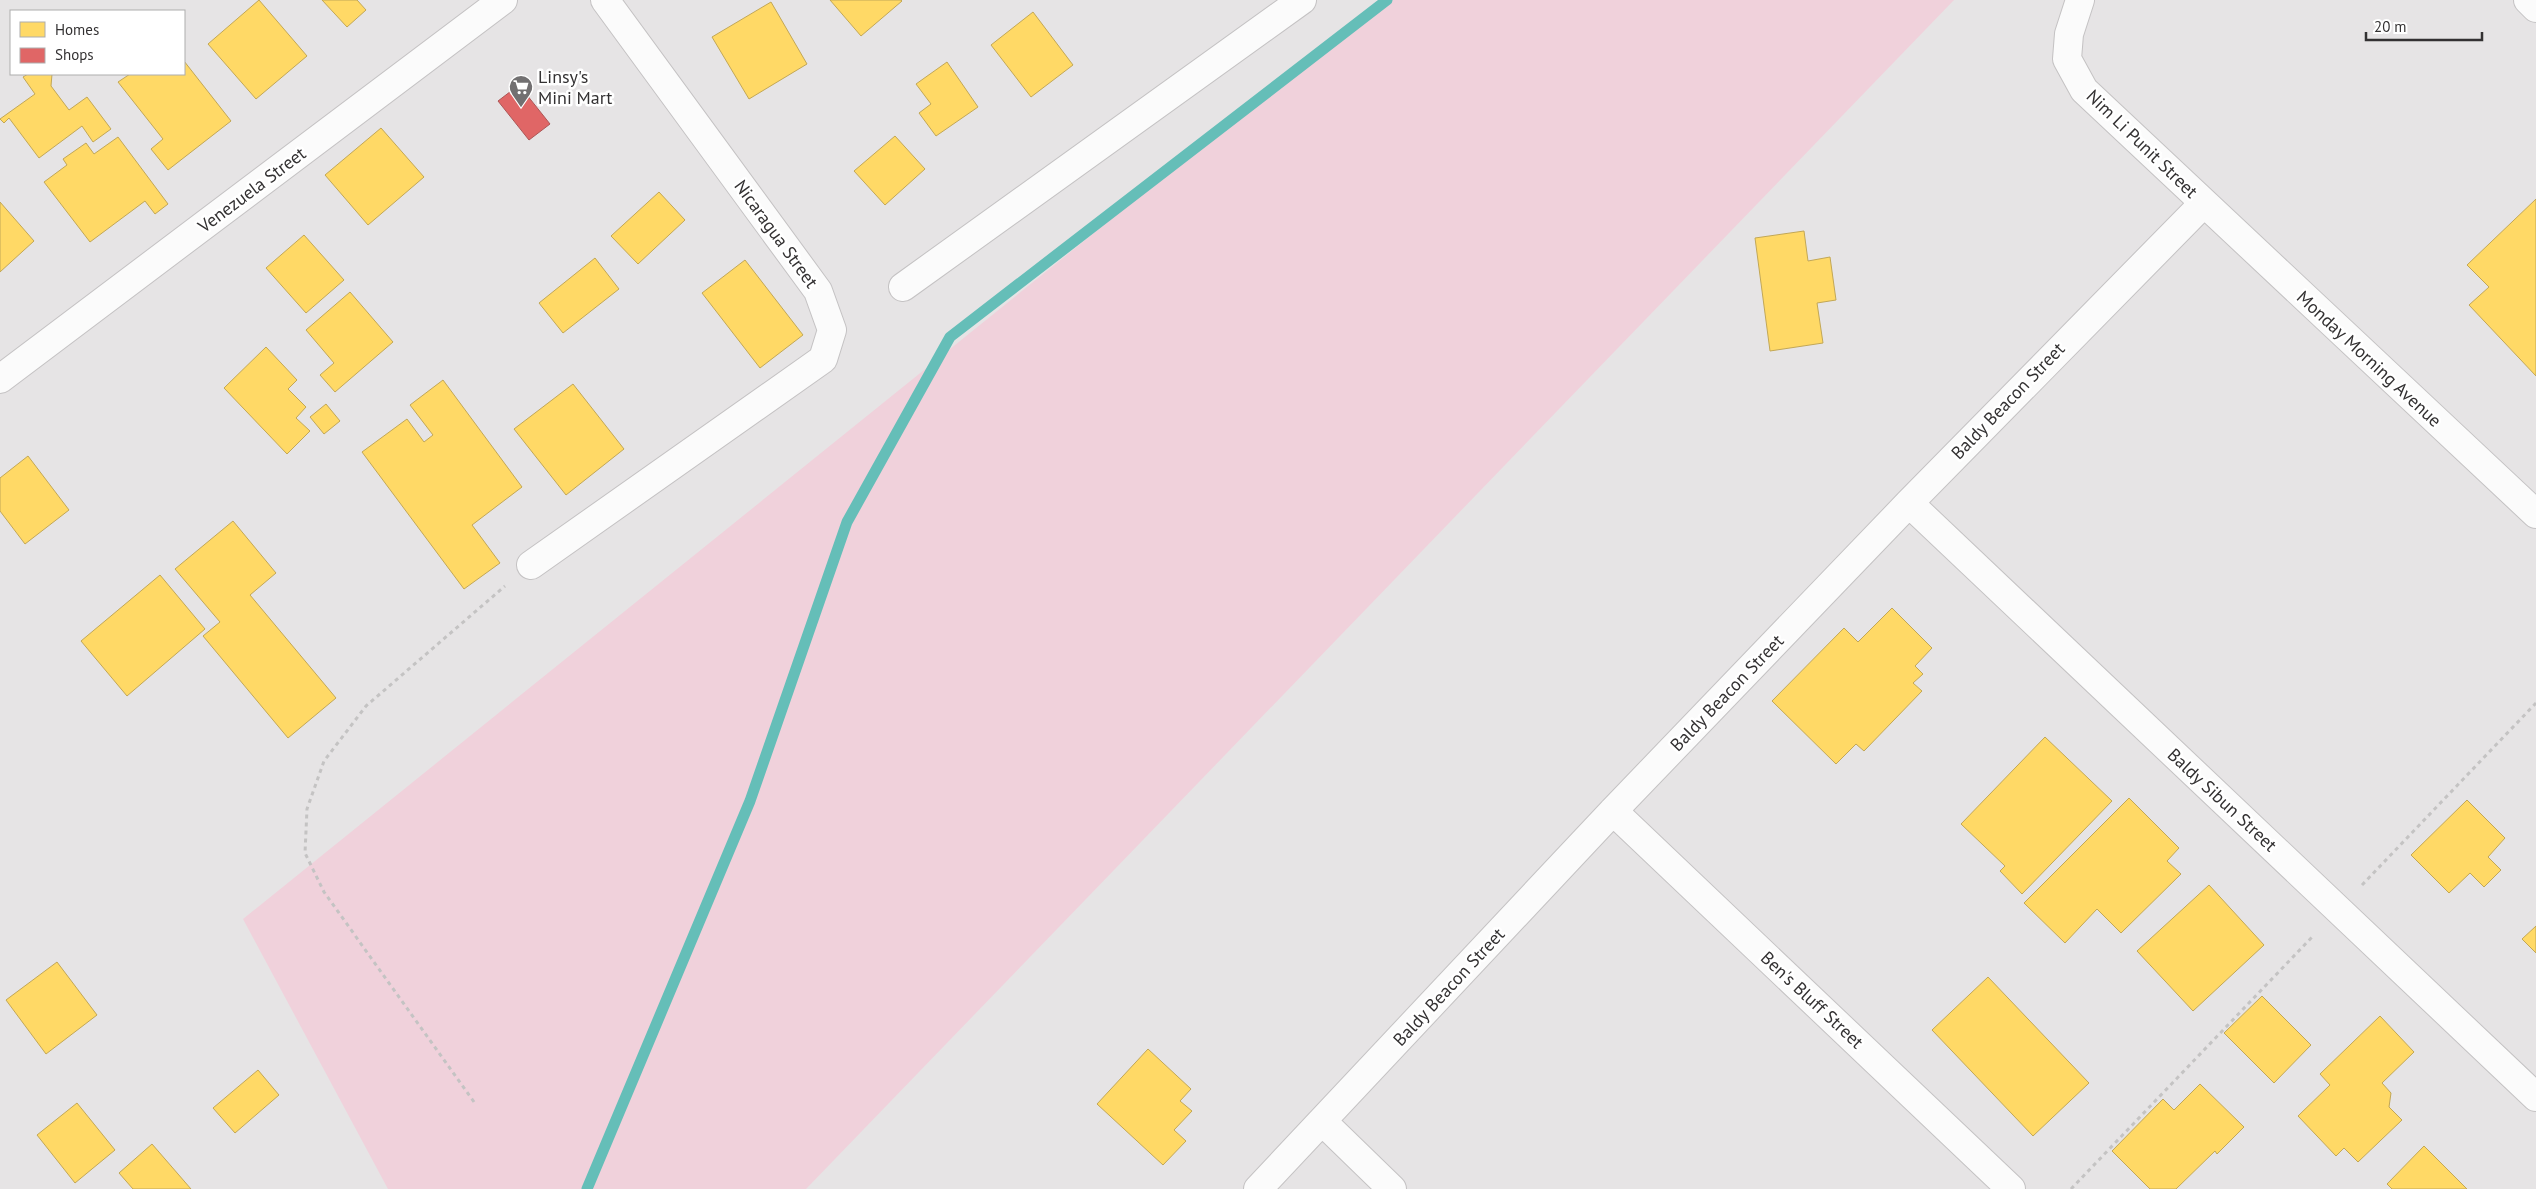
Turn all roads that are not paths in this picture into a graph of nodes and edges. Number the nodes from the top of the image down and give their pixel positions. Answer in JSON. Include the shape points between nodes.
{"nodes":[{"id":1,"x":503,"y":0,"type":"edge"},
{"id":2,"x":605,"y":0,"type":"edge"},
{"id":3,"x":1302,"y":0,"type":"edge"},
{"id":4,"x":2080,"y":0,"type":"edge"},
{"id":5,"x":2528,"y":0,"type":"edge"},
{"id":6,"x":2536,"y":8,"type":"edge"},
{"id":7,"x":2203,"y":204,"type":"junction"},
{"id":8,"x":903,"y":287,"type":"dead end"},
{"id":9,"x":0,"y":380,"type":"edge"},
{"id":10,"x":1909,"y":502,"type":"junction"},
{"id":11,"x":2536,"y":514,"type":"edge"},
{"id":12,"x":531,"y":565,"type":"road end"},
{"id":13,"x":1613,"y":811,"type":"junction"},
{"id":14,"x":2536,"y":1097,"type":"edge"},
{"id":15,"x":1322,"y":1122,"type":"junction"},
{"id":16,"x":1258,"y":1189,"type":"edge"},
{"id":17,"x":1392,"y":1189,"type":"edge"},
{"id":18,"x":2011,"y":1189,"type":"edge"}],
"edges":[{"from":1,"to":9,"type":"street","name":"Venezuela Street"},
{"from":2,"to":12,"type":"street","name":"Nicaragua Street","via":[[818,291],[832,330],[823,359]]},
{"from":3,"to":8,"type":"street"},
{"from":4,"to":7,"type":"street","name":"Nim Li Punit Street","via":[[2069,34],[2067,59],[2084,90]]},
{"from":5,"to":6,"type":"street"},
{"from":7,"to":10,"type":"street","name":"Baldy Beacon Street"},
{"from":7,"to":11,"type":"street","name":"Monday Morning Avenue"},
{"from":10,"to":13,"type":"street","name":"Baldy Beacon Street"},
{"from":10,"to":14,"type":"street","name":"Baldy Sibun Street"},
{"from":13,"to":15,"type":"street","name":"Baldy Beacon Street"},
{"from":13,"to":18,"type":"street","name":"Ben's Bluff Street"},
{"from":15,"to":16,"type":"street","name":"Baldy Beacon Street"},
{"from":15,"to":17,"type":"street"}]}
